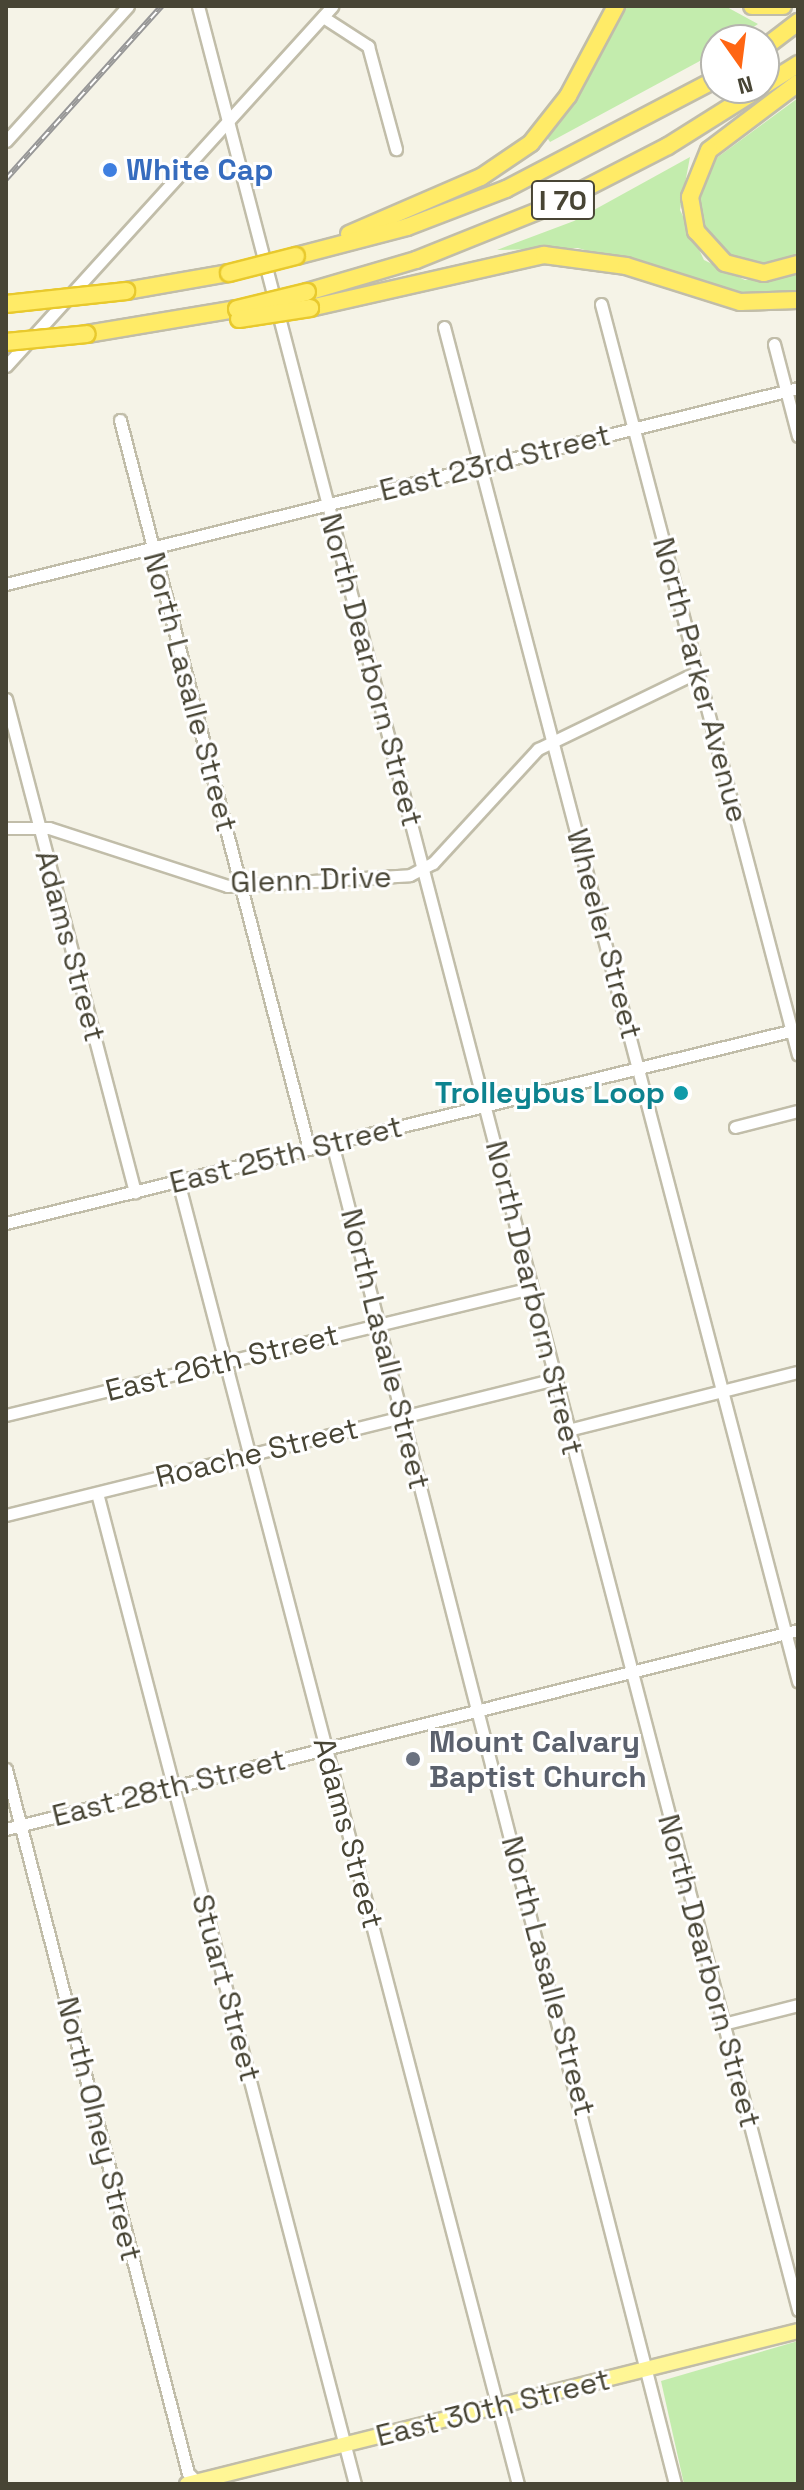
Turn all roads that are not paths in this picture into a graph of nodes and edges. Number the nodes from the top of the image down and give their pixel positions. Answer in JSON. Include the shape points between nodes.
{"nodes":[{"id":1,"x":128,"y":6,"type":"edge"},
{"id":2,"x":198,"y":6,"type":"edge"},
{"id":3,"x":332,"y":6,"type":"edge"},
{"id":4,"x":616,"y":6,"type":"edge"},
{"id":5,"x":752,"y":6,"type":"edge"},
{"id":6,"x":783,"y":6,"type":"edge"},
{"id":7,"x":323,"y":17,"type":"junction"},
{"id":8,"x":798,"y":22,"type":"edge"},
{"id":9,"x":780,"y":36,"type":"edge"},
{"id":10,"x":798,"y":64,"type":"edge"},
{"id":11,"x":798,"y":83,"type":"edge"},
{"id":12,"x":700,"y":87,"type":"edge"},
{"id":13,"x":228,"y":120,"type":"junction"},
{"id":14,"x":6,"y":141,"type":"edge"},
{"id":15,"x":396,"y":149,"type":"dead end"},
{"id":16,"x":296,"y":256,"type":"junction"},
{"id":17,"x":798,"y":264,"type":"edge"},
{"id":18,"x":308,"y":300,"type":"junction"},
{"id":19,"x":798,"y":300,"type":"edge"},
{"id":20,"x":6,"y":304,"type":"edge"},
{"id":21,"x":601,"y":304,"type":"dead end"},
{"id":22,"x":444,"y":327,"type":"dead end"},
{"id":23,"x":6,"y":342,"type":"edge"},
{"id":24,"x":774,"y":344,"type":"dead end"},
{"id":25,"x":6,"y":366,"type":"edge"},
{"id":26,"x":792,"y":389,"type":"edge"},
{"id":27,"x":120,"y":420,"type":"dead end"},
{"id":28,"x":634,"y":429,"type":"junction"},
{"id":29,"x":798,"y":436,"type":"edge"},
{"id":30,"x":482,"y":467,"type":"junction"},
{"id":31,"x":327,"y":504,"type":"junction"},
{"id":32,"x":153,"y":548,"type":"junction"},
{"id":33,"x":6,"y":584,"type":"edge"},
{"id":34,"x":697,"y":672,"type":"junction"},
{"id":35,"x":6,"y":699,"type":"edge"},
{"id":36,"x":553,"y":740,"type":"junction"},
{"id":37,"x":39,"y":827,"type":"junction"},
{"id":38,"x":6,"y":828,"type":"edge"},
{"id":39,"x":423,"y":871,"type":"junction"},
{"id":40,"x":242,"y":887,"type":"junction"},
{"id":41,"x":795,"y":1030,"type":"edge"},
{"id":42,"x":798,"y":1055,"type":"edge"},
{"id":43,"x":640,"y":1068,"type":"junction"},
{"id":44,"x":484,"y":1108,"type":"junction"},
{"id":45,"x":798,"y":1111,"type":"edge"},
{"id":46,"x":735,"y":1127,"type":"dead end"},
{"id":47,"x":332,"y":1143,"type":"junction"},
{"id":48,"x":309,"y":1149,"type":"junction"},
{"id":49,"x":178,"y":1181,"type":"junction"},
{"id":50,"x":135,"y":1192,"type":"junction"},
{"id":51,"x":6,"y":1223,"type":"edge"},
{"id":52,"x":531,"y":1288,"type":"junction"},
{"id":53,"x":379,"y":1325,"type":"junction"},
{"id":54,"x":226,"y":1362,"type":"junction"},
{"id":55,"x":798,"y":1372,"type":"edge"},
{"id":56,"x":555,"y":1379,"type":"junction"},
{"id":57,"x":723,"y":1391,"type":"junction"},
{"id":58,"x":6,"y":1415,"type":"edge"},
{"id":59,"x":403,"y":1418,"type":"junction"},
{"id":60,"x":568,"y":1430,"type":"junction"},
{"id":61,"x":250,"y":1455,"type":"junction"},
{"id":62,"x":97,"y":1493,"type":"junction"},
{"id":63,"x":6,"y":1515,"type":"edge"},
{"id":64,"x":798,"y":1630,"type":"edge"},
{"id":65,"x":785,"y":1634,"type":"junction"},
{"id":66,"x":631,"y":1673,"type":"junction"},
{"id":67,"x":798,"y":1681,"type":"edge"},
{"id":68,"x":479,"y":1711,"type":"junction"},
{"id":69,"x":326,"y":1749,"type":"junction"},
{"id":70,"x":6,"y":1769,"type":"edge"},
{"id":71,"x":174,"y":1787,"type":"junction"},
{"id":72,"x":20,"y":1825,"type":"junction"},
{"id":73,"x":6,"y":1829,"type":"edge"},
{"id":74,"x":798,"y":2005,"type":"edge"},
{"id":75,"x":723,"y":2024,"type":"junction"},
{"id":76,"x":798,"y":2310,"type":"edge"},
{"id":77,"x":798,"y":2331,"type":"edge"},
{"id":78,"x":650,"y":2369,"type":"junction"},
{"id":79,"x":497,"y":2407,"type":"junction"},
{"id":80,"x":345,"y":2445,"type":"junction"},
{"id":81,"x":194,"y":2483,"type":"edge"},
{"id":82,"x":355,"y":2484,"type":"edge"},
{"id":83,"x":518,"y":2484,"type":"edge"},
{"id":84,"x":675,"y":2484,"type":"edge"}],
"edges":[{"from":1,"to":14,"type":"street"},
{"from":2,"to":13,"type":"street","name":"North Dearborn Street"},
{"from":3,"to":7,"type":"street"},
{"from":4,"to":16,"type":"highway","via":[[560,108],[516,155]]},
{"from":5,"to":6,"type":"highway"},
{"from":7,"to":13,"type":"street"},
{"from":7,"to":15,"type":"street","via":[[368,46]]},
{"from":8,"to":9,"type":"highway"},
{"from":10,"to":18,"type":"highway","number":"I 70","via":[[659,151],[553,205]]},
{"from":11,"to":17,"type":"highway","via":[[709,150],[690,197],[696,231],[725,263],[764,273]]},
{"from":12,"to":16,"type":"highway","number":"I 70","via":[[506,189],[407,227]]},
{"from":13,"to":25,"type":"street"},
{"from":13,"to":31,"type":"street","name":"North Dearborn Street"},
{"from":16,"to":20,"type":"highway","number":"I 70","bridge":true,"via":[[126,291]]},
{"from":18,"to":19,"type":"highway","via":[[544,255],[626,266],[740,302]]},
{"from":18,"to":23,"type":"highway","number":"I 70","bridge":true,"via":[[238,314]]},
{"from":21,"to":28,"type":"street","name":"North Parker Avenue"},
{"from":22,"to":30,"type":"street","name":"Wheeler Street"},
{"from":24,"to":26,"type":"street"},
{"from":26,"to":28,"type":"street","name":"East 23rd Street"},
{"from":26,"to":29,"type":"street"},
{"from":27,"to":32,"type":"street","name":"North Lasalle Street"},
{"from":28,"to":30,"type":"street","name":"East 23rd Street"},
{"from":28,"to":34,"type":"street","name":"North Parker Avenue"},
{"from":30,"to":31,"type":"street","name":"East 23rd Street"},
{"from":30,"to":36,"type":"street","name":"Wheeler Street"},
{"from":31,"to":32,"type":"street","name":"East 23rd Street"},
{"from":31,"to":39,"type":"street","name":"North Dearborn Street"},
{"from":32,"to":33,"type":"street","name":"East 23rd Street"},
{"from":32,"to":40,"type":"street","name":"North Lasalle Street"},
{"from":34,"to":36,"type":"street","name":"Glenn Drive"},
{"from":34,"to":41,"type":"street","name":"North Parker Avenue"},
{"from":35,"to":37,"type":"street","name":"Adams Street"},
{"from":36,"to":39,"type":"street","name":"Glenn Drive"},
{"from":36,"to":43,"type":"street","name":"Wheeler Street"},
{"from":37,"to":38,"type":"street","name":"Glenn Drive"},
{"from":37,"to":40,"type":"street","name":"Glenn Drive"},
{"from":37,"to":50,"type":"street","name":"Adams Street"},
{"from":39,"to":40,"type":"street","name":"Glenn Drive","via":[[336,885]]},
{"from":39,"to":44,"type":"street","name":"North Dearborn Street"},
{"from":40,"to":48,"type":"street","name":"North Lasalle Street"},
{"from":41,"to":42,"type":"street","name":"North Parker Avenue"},
{"from":41,"to":43,"type":"street","name":"East 25th Street"},
{"from":43,"to":44,"type":"street","name":"East 25th Street"},
{"from":43,"to":57,"type":"street","name":"Wheeler Street"},
{"from":44,"to":47,"type":"street","name":"East 25th Street"},
{"from":44,"to":52,"type":"street","name":"North Dearborn Street"},
{"from":45,"to":46,"type":"street"},
{"from":47,"to":48,"type":"street","name":"East 25th Street"},
{"from":47,"to":53,"type":"street","name":"North Lasalle Street"},
{"from":48,"to":49,"type":"street","name":"East 25th Street"},
{"from":49,"to":50,"type":"street","name":"East 25th Street"},
{"from":49,"to":54,"type":"street","name":"Adams Street"},
{"from":50,"to":51,"type":"street","name":"East 25th Street"},
{"from":52,"to":53,"type":"street","name":"East 26th Street"},
{"from":52,"to":56,"type":"street","name":"North Dearborn Street"},
{"from":53,"to":54,"type":"street","name":"East 26th Street"},
{"from":53,"to":59,"type":"street","name":"North Lasalle Street"},
{"from":54,"to":58,"type":"street","name":"East 26th Street"},
{"from":54,"to":61,"type":"street","name":"Adams Street"},
{"from":55,"to":57,"type":"street"},
{"from":56,"to":59,"type":"street","name":"Roache Street"},
{"from":56,"to":60,"type":"street","name":"North Dearborn Street"},
{"from":57,"to":60,"type":"street"},
{"from":57,"to":65,"type":"street","name":"Wheeler Street"},
{"from":59,"to":61,"type":"street","name":"Roache Street"},
{"from":59,"to":68,"type":"street","name":"North Lasalle Street"},
{"from":60,"to":66,"type":"street","name":"North Dearborn Street"},
{"from":61,"to":62,"type":"street","name":"Roache Street"},
{"from":61,"to":69,"type":"street","name":"Adams Street"},
{"from":62,"to":63,"type":"street","name":"Roache Street"},
{"from":62,"to":71,"type":"street","name":"Stuart Street"},
{"from":64,"to":65,"type":"street","name":"East 28th Street"},
{"from":65,"to":66,"type":"street","name":"East 28th Street"},
{"from":65,"to":67,"type":"street","name":"Wheeler Street"},
{"from":66,"to":68,"type":"street","name":"East 28th Street"},
{"from":66,"to":75,"type":"street","name":"North Dearborn Street"},
{"from":68,"to":69,"type":"street","name":"East 28th Street"},
{"from":68,"to":78,"type":"street","name":"North Lasalle Street"},
{"from":69,"to":71,"type":"street","name":"East 28th Street"},
{"from":69,"to":79,"type":"street","name":"Adams Street"},
{"from":70,"to":72,"type":"street","name":"North Olney Street"},
{"from":71,"to":72,"type":"street","name":"East 28th Street"},
{"from":71,"to":80,"type":"street","name":"Stuart Street"},
{"from":72,"to":73,"type":"street","name":"East 28th Street"},
{"from":72,"to":81,"type":"street","name":"North Olney Street"},
{"from":74,"to":75,"type":"street"},
{"from":75,"to":76,"type":"street","name":"North Dearborn Street"},
{"from":77,"to":78,"type":"main road","name":"East 30th Street"},
{"from":78,"to":79,"type":"main road","name":"East 30th Street"},
{"from":78,"to":84,"type":"street","name":"North Lasalle Street"},
{"from":79,"to":80,"type":"main road","name":"East 30th Street"},
{"from":79,"to":83,"type":"street","name":"Adams Street"},
{"from":80,"to":81,"type":"main road","name":"East 30th Street"},
{"from":80,"to":82,"type":"street","name":"Stuart Street"}]}
